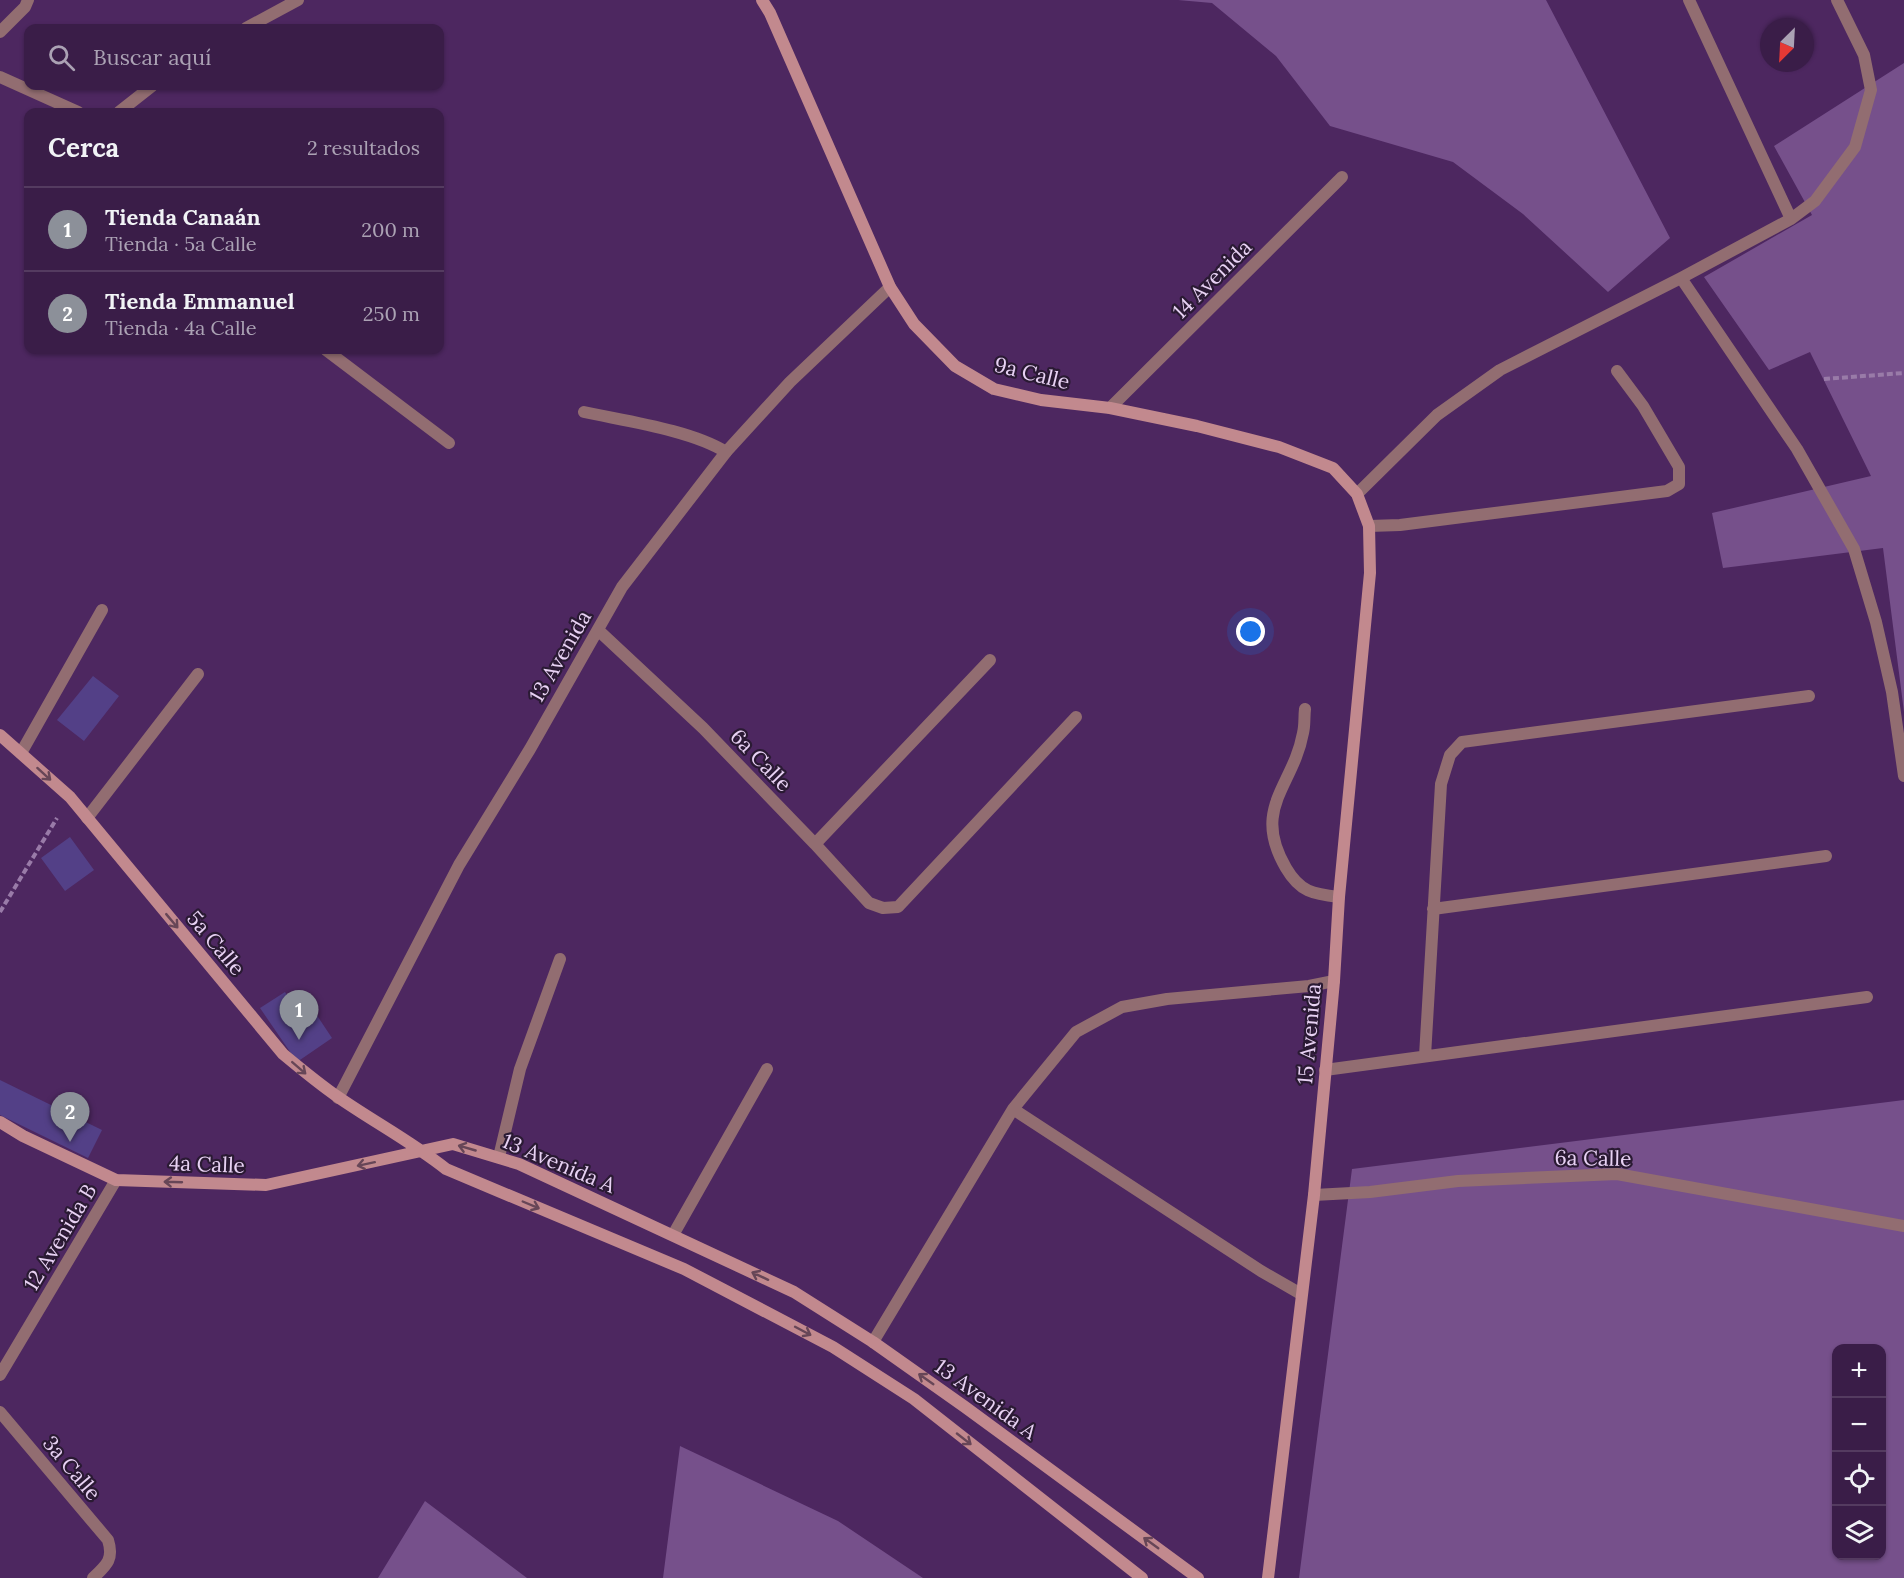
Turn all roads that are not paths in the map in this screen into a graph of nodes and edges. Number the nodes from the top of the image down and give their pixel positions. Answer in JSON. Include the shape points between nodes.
{"nodes":[{"id":1,"x":298,"y":0,"type":"edge"},
{"id":2,"x":762,"y":0,"type":"edge"},
{"id":3,"x":1689,"y":0,"type":"edge"},
{"id":4,"x":1837,"y":0,"type":"edge"},
{"id":5,"x":26,"y":4,"type":"edge"},
{"id":6,"x":253,"y":24,"type":"edge"},
{"id":7,"x":0,"y":32,"type":"edge"},
{"id":8,"x":0,"y":77,"type":"edge"},
{"id":9,"x":24,"y":88,"type":"edge"},
{"id":10,"x":29,"y":90,"type":"edge"},
{"id":11,"x":147,"y":90,"type":"edge"},
{"id":12,"x":69,"y":108,"type":"edge"},
{"id":13,"x":124,"y":108,"type":"edge"},
{"id":14,"x":1342,"y":177,"type":"dead end"},
{"id":15,"x":1791,"y":219,"type":"junction"},
{"id":16,"x":1681,"y":278,"type":"junction"},
{"id":17,"x":890,"y":287,"type":"junction"},
{"id":18,"x":331,"y":354,"type":"edge"},
{"id":19,"x":1617,"y":371,"type":"dead end"},
{"id":20,"x":1110,"y":408,"type":"junction"},
{"id":21,"x":584,"y":412,"type":"dead end"},
{"id":22,"x":449,"y":443,"type":"dead end"},
{"id":23,"x":726,"y":452,"type":"junction"},
{"id":24,"x":1357,"y":494,"type":"junction"},
{"id":25,"x":1369,"y":526,"type":"junction"},
{"id":26,"x":102,"y":610,"type":"dead end"},
{"id":27,"x":598,"y":630,"type":"junction"},
{"id":28,"x":990,"y":660,"type":"dead end"},
{"id":29,"x":198,"y":674,"type":"dead end"},
{"id":30,"x":1809,"y":696,"type":"dead end"},
{"id":31,"x":1305,"y":709,"type":"dead end"},
{"id":32,"x":1076,"y":717,"type":"dead end"},
{"id":33,"x":0,"y":735,"type":"edge"},
{"id":34,"x":21,"y":753,"type":"junction"},
{"id":35,"x":1904,"y":776,"type":"edge"},
{"id":36,"x":87,"y":818,"type":"junction"},
{"id":37,"x":814,"y":844,"type":"junction"},
{"id":38,"x":1826,"y":856,"type":"dead end"},
{"id":39,"x":1339,"y":897,"type":"junction"},
{"id":40,"x":1433,"y":909,"type":"junction"},
{"id":41,"x":560,"y":959,"type":"dead end"},
{"id":42,"x":1334,"y":981,"type":"junction"},
{"id":43,"x":1867,"y":997,"type":"dead end"},
{"id":44,"x":1425,"y":1056,"type":"junction"},
{"id":45,"x":767,"y":1069,"type":"dead end"},
{"id":46,"x":1324,"y":1070,"type":"junction"},
{"id":47,"x":338,"y":1098,"type":"junction"},
{"id":48,"x":1012,"y":1109,"type":"junction"},
{"id":49,"x":0,"y":1122,"type":"edge"},
{"id":50,"x":423,"y":1151,"type":"junction"},
{"id":51,"x":499,"y":1157,"type":"junction"},
{"id":52,"x":116,"y":1180,"type":"junction"},
{"id":53,"x":1314,"y":1195,"type":"junction"},
{"id":54,"x":1904,"y":1226,"type":"edge"},
{"id":55,"x":673,"y":1235,"type":"junction"},
{"id":56,"x":1301,"y":1294,"type":"junction"},
{"id":57,"x":873,"y":1342,"type":"junction"},
{"id":58,"x":0,"y":1374,"type":"edge"},
{"id":59,"x":0,"y":1412,"type":"edge"},
{"id":60,"x":93,"y":1578,"type":"edge"},
{"id":61,"x":1142,"y":1578,"type":"edge"},
{"id":62,"x":1198,"y":1578,"type":"edge"},
{"id":63,"x":1268,"y":1578,"type":"edge"}],
"edges":[{"from":1,"to":6,"type":"street"},
{"from":2,"to":17,"type":"street","name":"9a Calle"},
{"from":3,"to":15,"type":"street"},
{"from":4,"to":15,"type":"street","via":[[1864,55],[1871,90],[1856,147],[1815,201]]},
{"from":5,"to":7,"type":"street"},
{"from":8,"to":9,"type":"street"},
{"from":10,"to":12,"type":"street"},
{"from":11,"to":13,"type":"street"},
{"from":14,"to":20,"type":"street","name":"14 Avenida"},
{"from":15,"to":16,"type":"street"},
{"from":16,"to":24,"type":"street","via":[[1500,370],[1437,415]]},
{"from":16,"to":35,"type":"street","via":[[1797,449],[1854,549],[1892,692]]},
{"from":17,"to":20,"type":"street","name":"9a Calle","via":[[914,324],[955,366],[994,388],[1041,400]]},
{"from":17,"to":23,"type":"street","name":"13 Avenida","via":[[790,382]]},
{"from":18,"to":22,"type":"street"},
{"from":19,"to":25,"type":"street","via":[[1679,467],[1678,484],[1668,491]]},
{"from":20,"to":24,"type":"street","name":"9a Calle","via":[[1279,447],[1333,468]]},
{"from":21,"to":23,"type":"street","via":[[677,433]]},
{"from":23,"to":27,"type":"street","name":"13 Avenida","via":[[622,587]]},
{"from":24,"to":25,"type":"street","name":"15 Avenida"},
{"from":25,"to":39,"type":"street","name":"15 Avenida","via":[[1370,573]]},
{"from":26,"to":34,"type":"street"},
{"from":27,"to":37,"type":"street","name":"6a Calle","via":[[703,728]]},
{"from":27,"to":47,"type":"street","name":"13 Avenida","via":[[459,865]]},
{"from":28,"to":37,"type":"street"},
{"from":29,"to":36,"type":"street"},
{"from":30,"to":40,"type":"street","via":[[1462,742],[1450,755],[1441,784]]},
{"from":31,"to":39,"type":"street","via":[[1303,733],[1273,807],[1274,842],[1277,853],[1302,889]]},
{"from":32,"to":37,"type":"street","name":"6a Calle","via":[[898,907],[883,908],[869,903]]},
{"from":33,"to":34,"type":"street","name":"5a Calle"},
{"from":34,"to":36,"type":"street","name":"5a Calle","one_way":true,"via":[[70,797]]},
{"from":36,"to":47,"type":"street","name":"5a Calle","one_way":true,"via":[[284,1054]]},
{"from":38,"to":40,"type":"street"},
{"from":39,"to":42,"type":"street","name":"15 Avenida"},
{"from":40,"to":44,"type":"street"},
{"from":41,"to":51,"type":"street","via":[[520,1070]]},
{"from":42,"to":46,"type":"street","name":"15 Avenida"},
{"from":42,"to":48,"type":"street","via":[[1122,1007],[1076,1032]]},
{"from":43,"to":44,"type":"street"},
{"from":44,"to":46,"type":"street"},
{"from":45,"to":55,"type":"street"},
{"from":46,"to":53,"type":"street","name":"15 Avenida"},
{"from":47,"to":50,"type":"street","name":"5a Calle"},
{"from":48,"to":56,"type":"street"},
{"from":48,"to":57,"type":"street"},
{"from":49,"to":52,"type":"street","name":"4a Calle"},
{"from":51,"to":50,"type":"street","name":"13 Avenida A","one_way":true,"via":[[453,1144]]},
{"from":50,"to":52,"type":"street","name":"4a Calle","one_way":true,"via":[[266,1185]]},
{"from":50,"to":61,"type":"street","name":"13 Avenida A","one_way":true,"via":[[446,1169],[684,1269],[834,1347],[914,1400]]},
{"from":51,"to":55,"type":"street","name":"13 Avenida A"},
{"from":52,"to":58,"type":"street","name":"12 Avenida B"},
{"from":53,"to":54,"type":"street","name":"6a Calle","via":[[1458,1181],[1617,1174]]},
{"from":53,"to":56,"type":"street","name":"15 Avenida"},
{"from":57,"to":55,"type":"street","name":"13 Avenida A","one_way":true,"via":[[794,1293]]},
{"from":56,"to":63,"type":"street","name":"15 Avenida"},
{"from":62,"to":57,"type":"street","name":"13 Avenida A","one_way":true},
{"from":59,"to":60,"type":"street","name":"3a Calle","via":[[108,1540],[108,1564]]}]}
